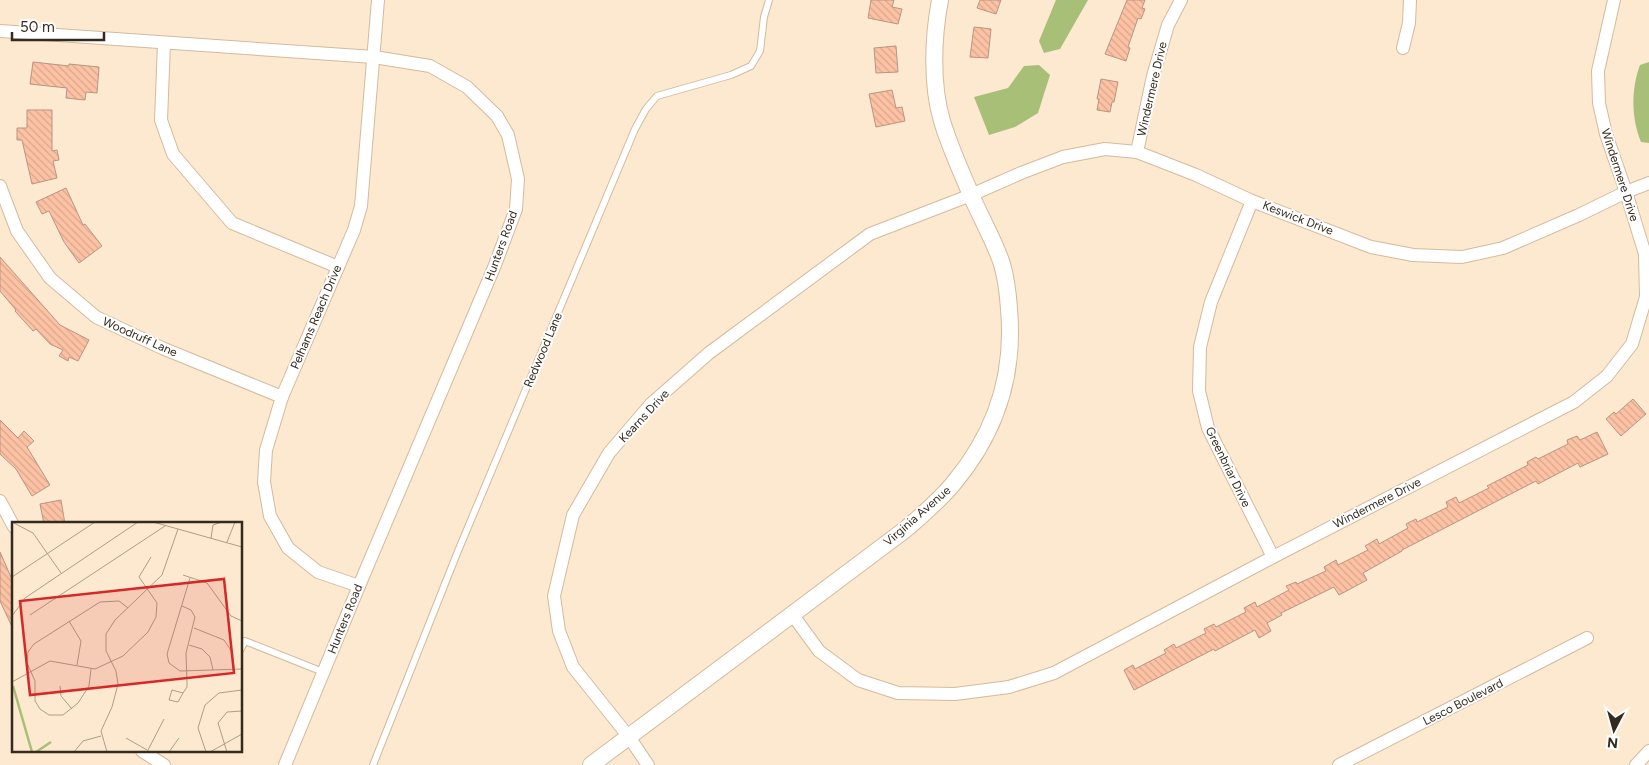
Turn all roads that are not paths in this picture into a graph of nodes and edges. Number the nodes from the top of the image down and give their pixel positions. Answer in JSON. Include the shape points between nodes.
{"nodes":[{"id":1,"x":378,"y":0,"type":"edge"},
{"id":2,"x":769,"y":0,"type":"edge"},
{"id":3,"x":940,"y":0,"type":"edge"},
{"id":4,"x":1181,"y":0,"type":"edge"},
{"id":5,"x":1410,"y":0,"type":"edge"},
{"id":6,"x":1614,"y":0,"type":"edge"},
{"id":7,"x":0,"y":31,"type":"edge"},
{"id":8,"x":164,"y":43,"type":"junction"},
{"id":9,"x":1403,"y":48,"type":"dead end"},
{"id":10,"x":374,"y":58,"type":"junction"},
{"id":11,"x":1138,"y":152,"type":"junction"},
{"id":12,"x":1649,"y":184,"type":"edge"},
{"id":13,"x":0,"y":186,"type":"edge"},
{"id":14,"x":1626,"y":192,"type":"junction"},
{"id":15,"x":972,"y":195,"type":"junction"},
{"id":16,"x":1252,"y":201,"type":"junction"},
{"id":17,"x":338,"y":267,"type":"junction"},
{"id":18,"x":282,"y":397,"type":"junction"},
{"id":19,"x":0,"y":501,"type":"edge"},
{"id":20,"x":12,"y":524,"type":"edge"},
{"id":21,"x":1274,"y":557,"type":"junction"},
{"id":22,"x":359,"y":586,"type":"junction"},
{"id":23,"x":792,"y":614,"type":"junction"},
{"id":24,"x":1587,"y":638,"type":"dead end"},
{"id":25,"x":242,"y":647,"type":"edge"},
{"id":26,"x":323,"y":672,"type":"junction"},
{"id":27,"x":629,"y":737,"type":"junction"},
{"id":28,"x":1649,"y":750,"type":"edge"},
{"id":29,"x":144,"y":752,"type":"edge"},
{"id":30,"x":164,"y":765,"type":"edge"},
{"id":31,"x":285,"y":765,"type":"edge"},
{"id":32,"x":373,"y":765,"type":"edge"},
{"id":33,"x":591,"y":765,"type":"edge"},
{"id":34,"x":648,"y":765,"type":"edge"},
{"id":35,"x":1339,"y":765,"type":"edge"},
{"id":36,"x":1636,"y":765,"type":"edge"}],
"edges":[{"from":1,"to":10,"type":"street","name":"Pelhams Reach Drive"},
{"from":2,"to":32,"type":"lane","name":"Redwood Lane","via":[[760,51],[752,66],[657,96],[635,129],[458,551]]},
{"from":3,"to":15,"type":"street","name":"Virginia Avenue","via":[[934,43],[938,103]]},
{"from":4,"to":11,"type":"street","name":"Windermere Drive","via":[[1168,25],[1153,76]]},
{"from":5,"to":9,"type":"street"},
{"from":6,"to":14,"type":"street","name":"Windermere Drive","via":[[1598,72],[1599,103]]},
{"from":7,"to":8,"type":"street","name":"Hunters Road"},
{"from":8,"to":10,"type":"street","name":"Hunters Road"},
{"from":8,"to":17,"type":"street","via":[[161,120],[172,154],[232,223]]},
{"from":10,"to":17,"type":"street","name":"Pelhams Reach Drive","via":[[361,206]]},
{"from":10,"to":22,"type":"street","name":"Hunters Road","via":[[430,66],[467,87],[497,116],[508,135],[518,179],[516,209],[495,265]]},
{"from":11,"to":15,"type":"street","name":"Keswick Drive","via":[[1105,149],[1063,157]]},
{"from":11,"to":16,"type":"street","name":"Keswick Drive"},
{"from":12,"to":14,"type":"street","name":"Keswick Drive"},
{"from":13,"to":18,"type":"street","name":"Woodruff Lane","via":[[17,231],[50,278],[96,318]]},
{"from":14,"to":16,"type":"street","name":"Keswick Drive","via":[[1503,248],[1462,257],[1413,256],[1372,247]]},
{"from":14,"to":21,"type":"street","name":"Windermere Drive","via":[[1645,254],[1646,297],[1632,344],[1607,376],[1574,402]]},
{"from":15,"to":23,"type":"street","name":"Virginia Avenue","via":[[1002,264],[1007,289],[1011,347],[1003,393],[993,421],[953,484],[938,500],[906,529]]},
{"from":15,"to":27,"type":"street","name":"Kearns Drive","via":[[870,234],[709,353],[651,404],[610,453],[573,515],[554,596],[559,630],[573,667]]},
{"from":16,"to":21,"type":"street","name":"Greenbriar Drive","via":[[1211,302],[1200,347],[1199,391],[1208,428]]},
{"from":17,"to":18,"type":"street","name":"Pelhams Reach Drive"},
{"from":18,"to":22,"type":"street","name":"Pelhams Reach Drive","via":[[266,450],[264,482],[270,516],[288,548],[318,572]]},
{"from":19,"to":20,"type":"street"},
{"from":21,"to":23,"type":"street","name":"Windermere Drive","via":[[1054,673],[1009,687],[955,694],[898,693],[858,680],[819,651]]},
{"from":22,"to":26,"type":"street","name":"Hunters Road"},
{"from":23,"to":27,"type":"street","name":"Virginia Avenue"},
{"from":24,"to":35,"type":"street","name":"Lesco Boulevard"},
{"from":25,"to":26,"type":"lane","via":[[245,641]]},
{"from":26,"to":31,"type":"street","name":"Hunters Road"},
{"from":27,"to":33,"type":"street","name":"Virginia Avenue"},
{"from":27,"to":34,"type":"street","name":"Kearns Drive"},
{"from":28,"to":36,"type":"street"},
{"from":29,"to":30,"type":"street"}]}
